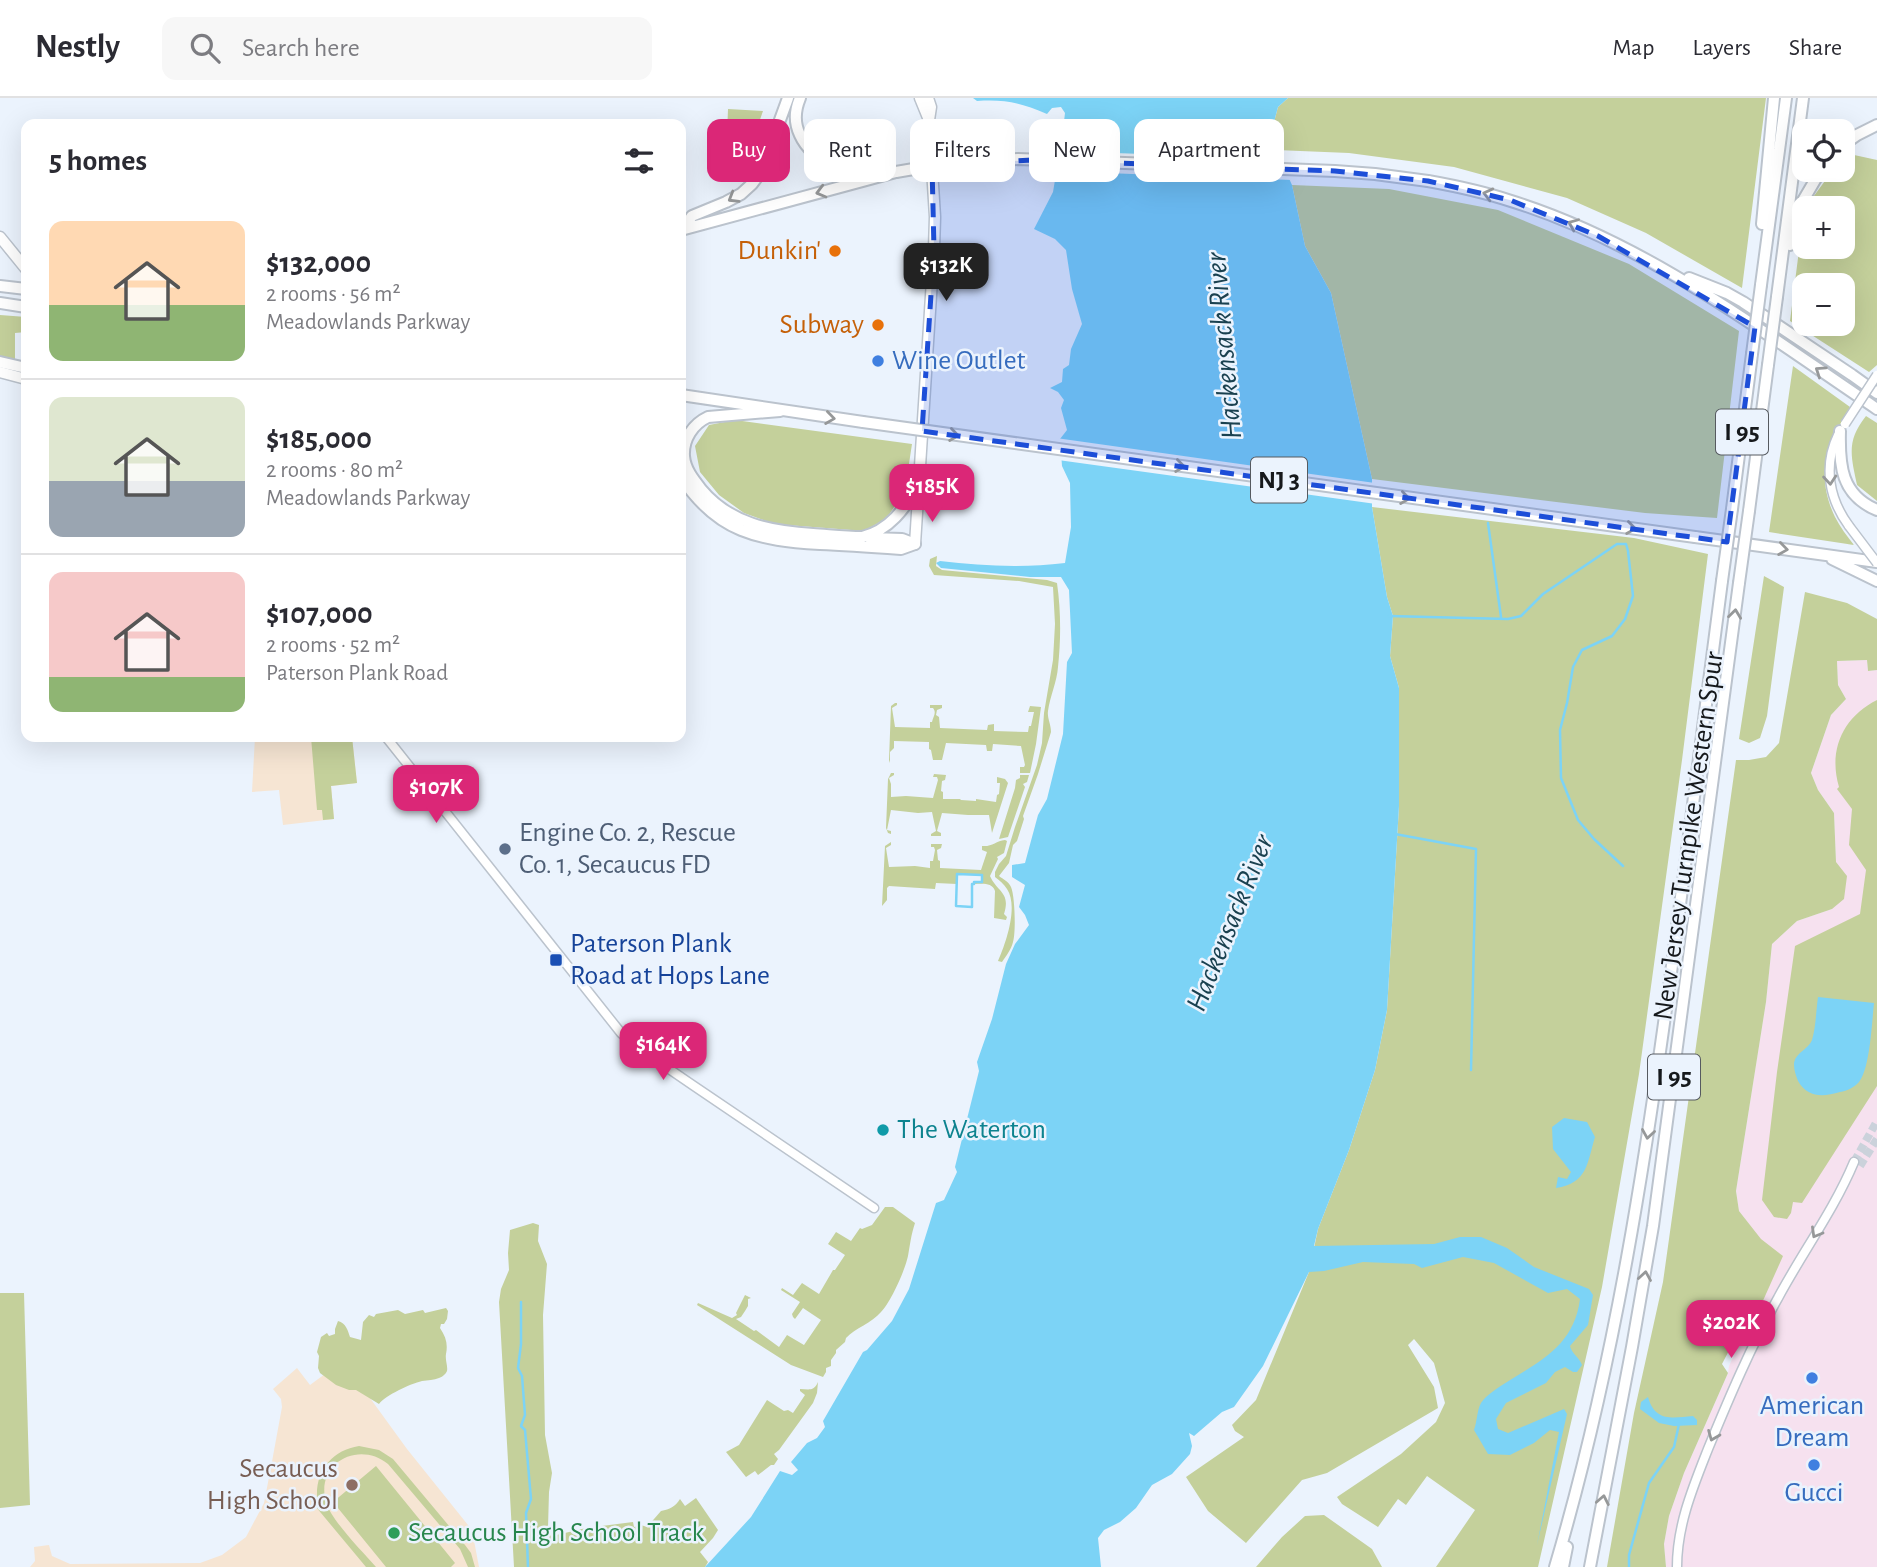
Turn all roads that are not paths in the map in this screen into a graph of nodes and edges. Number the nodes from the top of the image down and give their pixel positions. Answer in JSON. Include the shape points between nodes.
{"nodes":[{"id":1,"x":788,"y":98,"type":"edge"},
{"id":2,"x":800,"y":98,"type":"edge"},
{"id":3,"x":920,"y":98,"type":"edge"},
{"id":4,"x":928,"y":98,"type":"edge"},
{"id":5,"x":1774,"y":98,"type":"edge"},
{"id":6,"x":1786,"y":98,"type":"edge"},
{"id":7,"x":1803,"y":98,"type":"edge"},
{"id":8,"x":1778,"y":111,"type":"junction"},
{"id":9,"x":929,"y":119,"type":"edge"},
{"id":10,"x":929,"y":119,"type":"edge"},
{"id":11,"x":1877,"y":125,"type":"edge"},
{"id":12,"x":1855,"y":136,"type":"edge"},
{"id":13,"x":804,"y":143,"type":"edge"},
{"id":14,"x":896,"y":172,"type":"edge"},
{"id":15,"x":858,"y":182,"type":"edge"},
{"id":16,"x":932,"y":182,"type":"edge"},
{"id":17,"x":1814,"y":182,"type":"edge"},
{"id":18,"x":686,"y":224,"type":"edge"},
{"id":19,"x":686,"y":229,"type":"edge"},
{"id":20,"x":0,"y":237,"type":"edge"},
{"id":21,"x":1647,"y":260,"type":"junction"},
{"id":22,"x":21,"y":263,"type":"edge"},
{"id":23,"x":1780,"y":278,"type":"junction"},
{"id":24,"x":0,"y":303,"type":"edge"},
{"id":25,"x":21,"y":306,"type":"edge"},
{"id":26,"x":0,"y":311,"type":"edge"},
{"id":27,"x":21,"y":313,"type":"edge"},
{"id":28,"x":0,"y":362,"type":"edge"},
{"id":29,"x":21,"y":367,"type":"edge"},
{"id":30,"x":0,"y":372,"type":"edge"},
{"id":31,"x":1877,"y":375,"type":"edge"},
{"id":32,"x":21,"y":378,"type":"edge"},
{"id":33,"x":1877,"y":390,"type":"edge"},
{"id":34,"x":686,"y":396,"type":"edge"},
{"id":35,"x":1877,"y":409,"type":"edge"},
{"id":36,"x":780,"y":411,"type":"junction"},
{"id":37,"x":1842,"y":428,"type":"junction"},
{"id":38,"x":686,"y":445,"type":"edge"},
{"id":39,"x":686,"y":466,"type":"edge"},
{"id":40,"x":686,"y":484,"type":"edge"},
{"id":41,"x":919,"y":485,"type":"junction"},
{"id":42,"x":1877,"y":510,"type":"edge"},
{"id":43,"x":847,"y":537,"type":"junction"},
{"id":44,"x":915,"y":544,"type":"junction"},
{"id":45,"x":1823,"y":555,"type":"junction"},
{"id":46,"x":1877,"y":562,"type":"edge"},
{"id":47,"x":1877,"y":581,"type":"edge"},
{"id":48,"x":390,"y":742,"type":"edge"},
{"id":49,"x":1857,"y":1164,"type":"tunnel mouth"},
{"id":50,"x":874,"y":1208,"type":"dead end"},
{"id":51,"x":1570,"y":1513,"type":"junction"},
{"id":52,"x":1555,"y":1567,"type":"edge"},
{"id":53,"x":1563,"y":1567,"type":"edge"},
{"id":54,"x":1590,"y":1567,"type":"edge"},
{"id":55,"x":1677,"y":1567,"type":"edge"}],
"edges":[{"from":1,"to":18,"type":"highway","one_way":true,"via":[[761,172],[752,184]]},
{"from":2,"to":13,"type":"highway","via":[[795,118]]},
{"from":3,"to":9,"type":"main road"},
{"from":4,"to":10,"type":"main road"},
{"from":5,"to":8,"type":"highway"},
{"from":6,"to":8,"type":"highway","name":"New Jersey Turnpike Western Spur","number":"I 95"},
{"from":7,"to":23,"type":"highway","name":"New Jersey Turnpike Western Spur","number":"I 95"},
{"from":8,"to":51,"type":"highway","name":"New Jersey Turnpike Western Spur","number":"I 95","one_way":true,"bridge":true,"via":[[1761,285],[1648,1131],[1612,1335]]},
{"from":11,"to":12,"type":"highway"},
{"from":21,"to":14,"type":"highway","one_way":true,"bridge":true,"via":[[1536,209],[1428,181],[1335,171],[1018,159]]},
{"from":15,"to":19,"type":"highway","one_way":true},
{"from":16,"to":41,"type":"main road","via":[[934,248]]},
{"from":17,"to":23,"type":"highway","via":[[1801,204]]},
{"from":20,"to":22,"type":"main road"},
{"from":21,"to":33,"type":"highway","via":[[1727,293]]},
{"from":35,"to":21,"type":"highway","one_way":true},
{"from":54,"to":23,"type":"highway","name":"New Jersey Turnpike Western Spur","number":"I 95","one_way":true,"bridge":true,"via":[[1653,1226]]},
{"from":24,"to":25,"type":"highway"},
{"from":26,"to":27,"type":"highway"},
{"from":28,"to":29,"type":"highway"},
{"from":30,"to":32,"type":"main road"},
{"from":31,"to":37,"type":"street","bridge":true},
{"from":34,"to":36,"type":"highway","number":"NJ 3"},
{"from":36,"to":38,"type":"highway","via":[[708,417],[692,429]]},
{"from":36,"to":45,"type":"highway","number":"NJ 3","one_way":true,"bridge":true},
{"from":37,"to":42,"type":"highway","via":[[1840,459],[1847,483],[1857,498]]},
{"from":37,"to":46,"type":"street","one_way":true,"bridge":true,"via":[[1831,453],[1835,503]]},
{"from":39,"to":43,"type":"highway","via":[[706,495],[736,518],[787,532]]},
{"from":40,"to":44,"type":"highway","via":[[724,522],[770,540],[901,549]]},
{"from":41,"to":43,"type":"highway","via":[[887,527],[862,537]]},
{"from":41,"to":44,"type":"main road"},
{"from":43,"to":44,"type":"highway","via":[[902,539]]},
{"from":45,"to":46,"type":"highway","number":"NJ 3"},
{"from":45,"to":47,"type":"highway"},
{"from":48,"to":50,"type":"street","via":[[621,1033]]},
{"from":49,"to":55,"type":"street","one_way":true,"via":[[1778,1297],[1731,1395],[1685,1510]]},
{"from":51,"to":52,"type":"highway","name":"New Jersey Turnpike Western Spur","number":"I 95"},
{"from":51,"to":53,"type":"highway"}]}
